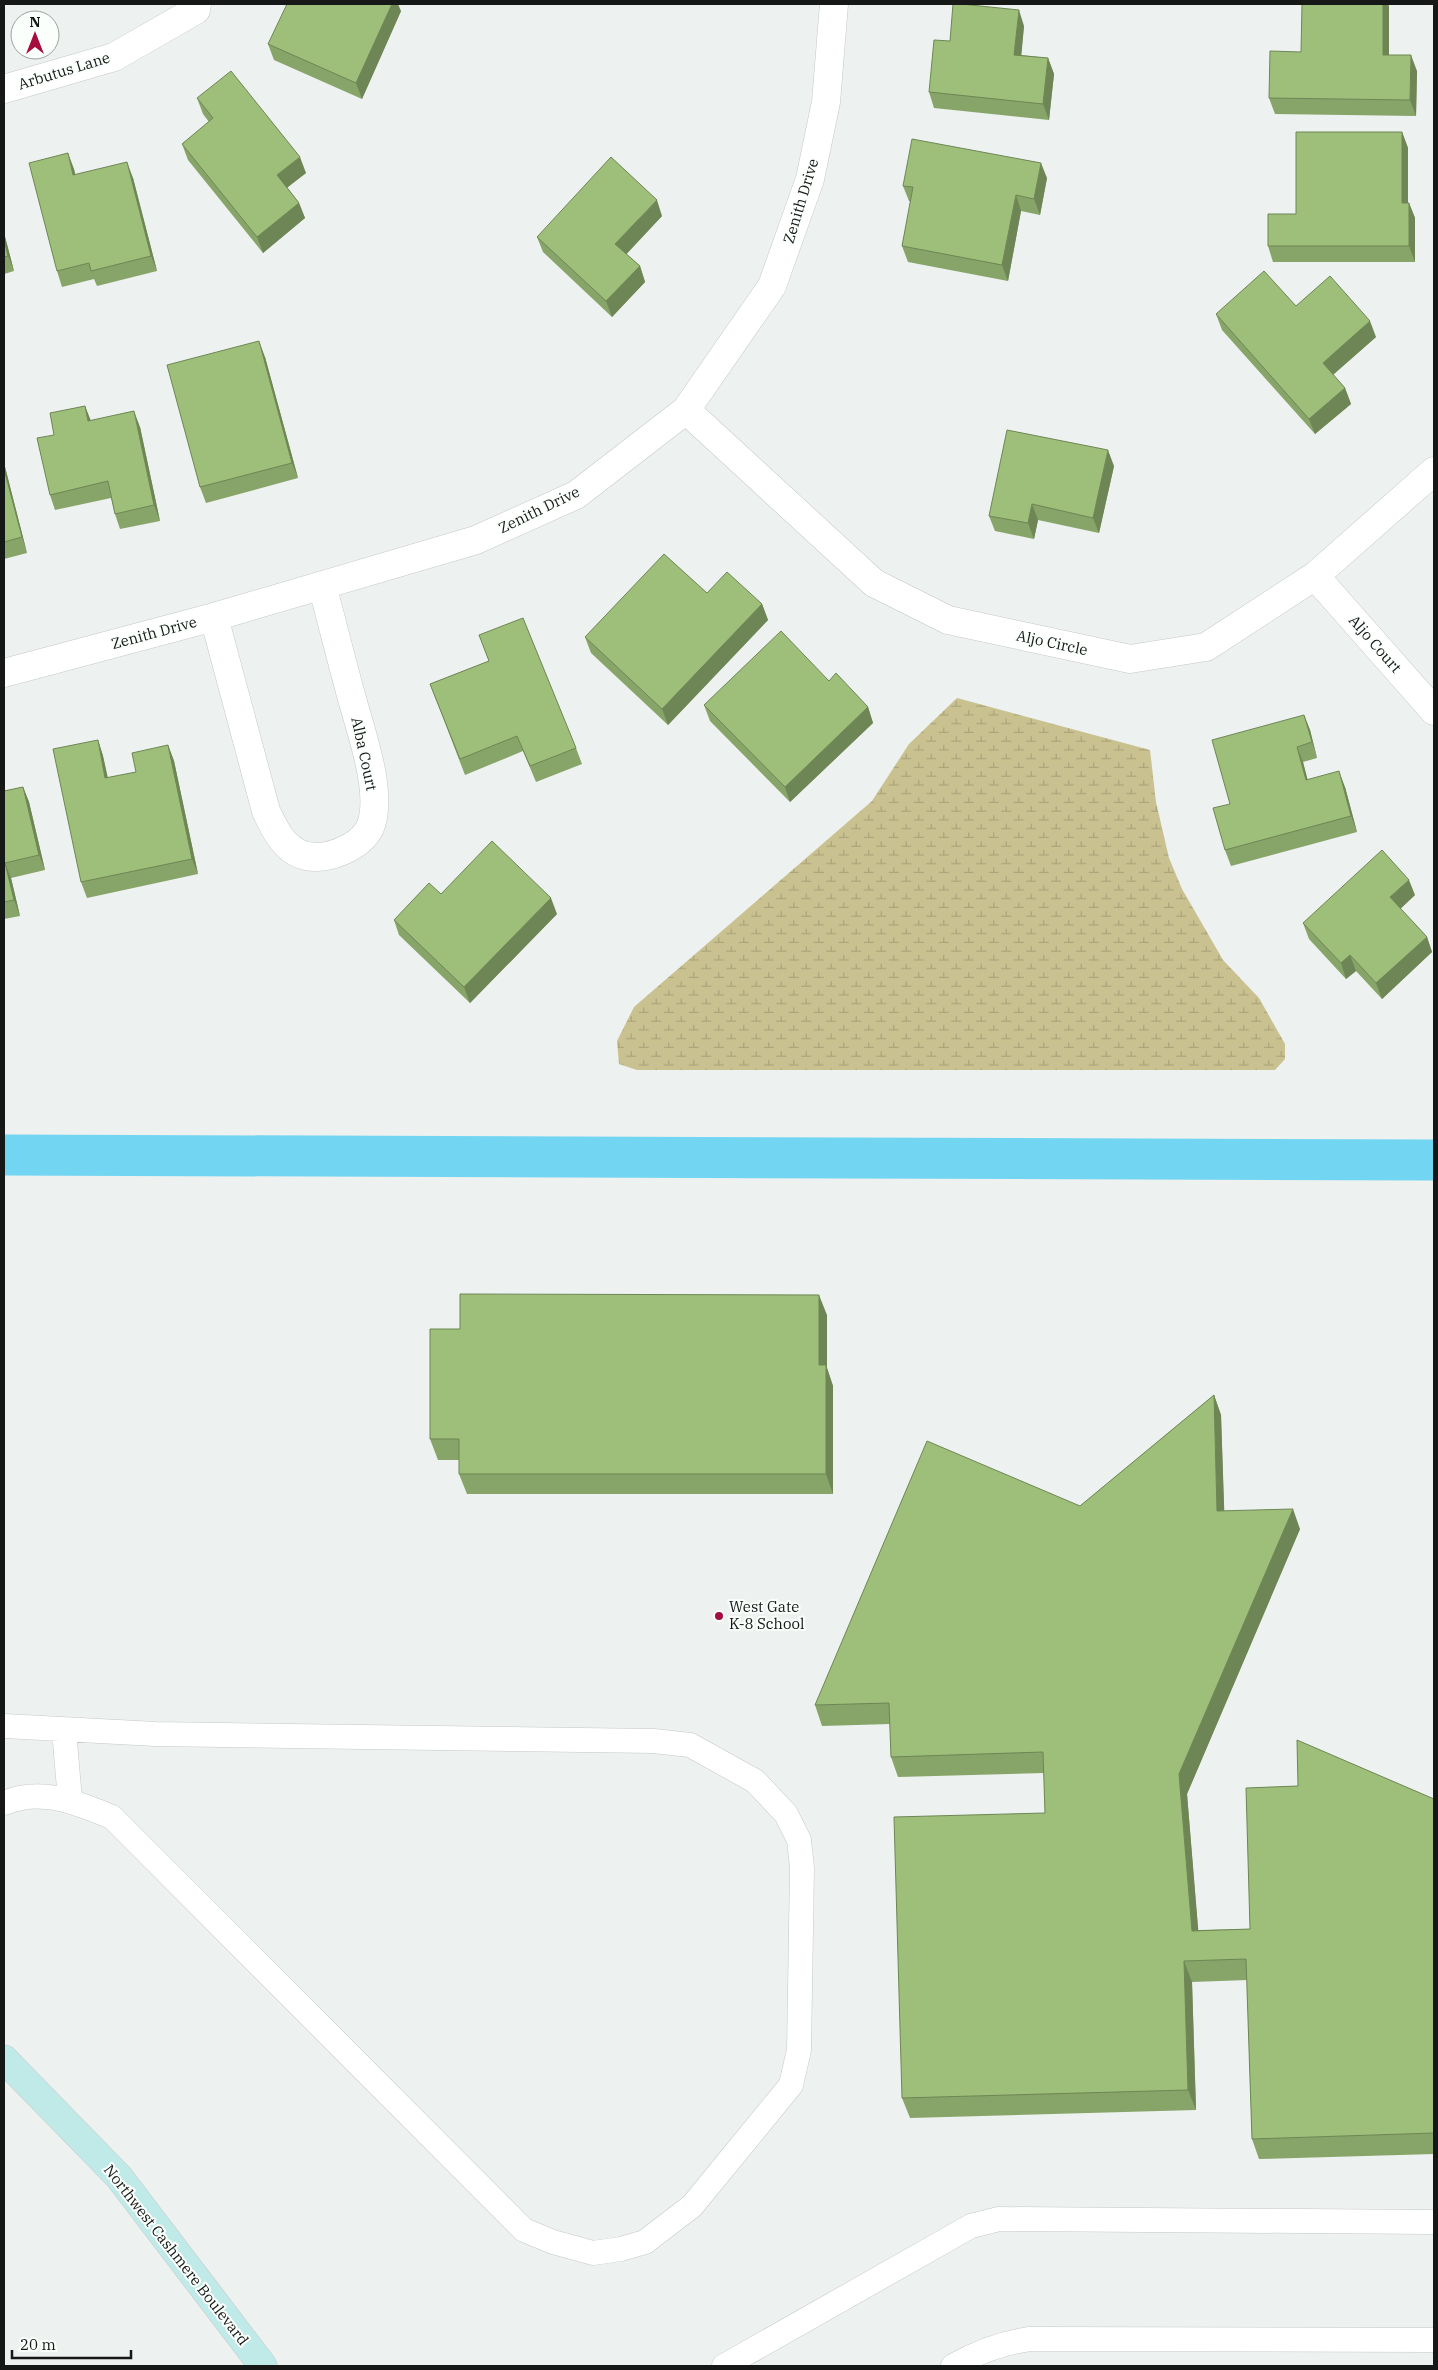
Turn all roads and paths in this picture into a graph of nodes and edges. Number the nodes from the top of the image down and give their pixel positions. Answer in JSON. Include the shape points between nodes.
{"nodes":[{"id":1,"x":197,"y":4,"type":"edge"},
{"id":2,"x":834,"y":4,"type":"edge"},
{"id":3,"x":4,"y":88,"type":"edge"},
{"id":4,"x":686,"y":410,"type":"junction"},
{"id":5,"x":1434,"y":471,"type":"edge"},
{"id":6,"x":1315,"y":576,"type":"junction"},
{"id":7,"x":322,"y":585,"type":"junction"},
{"id":8,"x":214,"y":617,"type":"junction"},
{"id":9,"x":4,"y":674,"type":"edge"},
{"id":10,"x":1434,"y":711,"type":"edge"},
{"id":11,"x":4,"y":1726,"type":"edge"},
{"id":12,"x":64,"y":1730,"type":"junction"},
{"id":13,"x":70,"y":1800,"type":"junction"},
{"id":14,"x":4,"y":1803,"type":"edge"},
{"id":15,"x":4,"y":2059,"type":"edge"},
{"id":16,"x":1434,"y":2222,"type":"edge"},
{"id":17,"x":1434,"y":2340,"type":"edge"},
{"id":18,"x":263,"y":2366,"type":"edge"},
{"id":19,"x":724,"y":2366,"type":"edge"},
{"id":20,"x":953,"y":2366,"type":"edge"}],
"edges":[{"from":1,"to":3,"type":"street","name":"Arbutus Lane","via":[[196,10],[114,57]]},
{"from":2,"to":4,"type":"street","name":"Zenith Drive","via":[[826,102],[810,179],[772,286]]},
{"from":4,"to":6,"type":"street","name":"Aljo Circle","via":[[874,583],[948,620],[1130,659],[1206,647]]},
{"from":4,"to":7,"type":"street","name":"Zenith Drive","via":[[576,495],[476,540]]},
{"from":5,"to":6,"type":"street","name":"Aljo Circle"},
{"from":6,"to":10,"type":"street","name":"Aljo Court"},
{"from":7,"to":8,"type":"street","name":"Zenith Drive"},
{"from":7,"to":8,"type":"street","name":"Alba Court","via":[[371,778],[374,804],[371,826],[360,840],[326,857],[305,857],[289,849],[276,834],[266,811]]},
{"from":8,"to":9,"type":"street","name":"Zenith Drive"},
{"from":11,"to":12,"type":"lane"},
{"from":12,"to":13,"type":"lane"},
{"from":12,"to":13,"type":"lane","via":[[654,1741],[690,1745],[755,1781],[786,1814],[799,1840],[802,1868],[799,2050],[791,2085],[692,2206],[645,2242],[593,2253],[553,2242],[524,2230],[112,1817]]},
{"from":13,"to":14,"type":"lane","via":[[31,1796]]},
{"from":15,"to":18,"type":"street","name":"Northwest Cashmere Boulevard","via":[[119,2177]]},
{"from":16,"to":19,"type":"lane","via":[[999,2219],[971,2226]]},
{"from":17,"to":20,"type":"lane","via":[[1030,2339],[979,2351]]}]}
